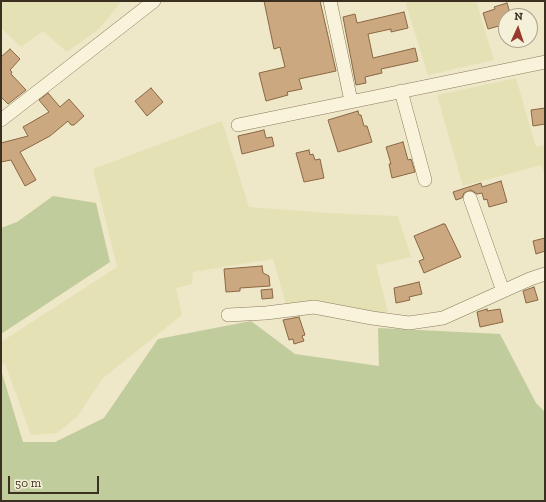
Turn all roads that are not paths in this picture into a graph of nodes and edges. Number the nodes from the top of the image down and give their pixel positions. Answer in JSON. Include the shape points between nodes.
{"nodes":[{"id":1,"x":154,"y":1,"type":"edge"},
{"id":2,"x":330,"y":1,"type":"edge"},
{"id":3,"x":545,"y":62,"type":"edge"},
{"id":4,"x":401,"y":91,"type":"junction"},
{"id":5,"x":351,"y":101,"type":"junction"},
{"id":6,"x":1,"y":120,"type":"edge"},
{"id":7,"x":238,"y":125,"type":"dead end"},
{"id":8,"x":425,"y":180,"type":"dead end"},
{"id":9,"x":470,"y":198,"type":"dead end"},
{"id":10,"x":545,"y":274,"type":"edge"},
{"id":11,"x":503,"y":291,"type":"junction"},
{"id":12,"x":228,"y":315,"type":"dead end"}],
"edges":[{"from":1,"to":6,"type":"street"},
{"from":2,"to":5,"type":"street"},
{"from":3,"to":4,"type":"street"},
{"from":4,"to":5,"type":"street"},
{"from":4,"to":8,"type":"street"},
{"from":5,"to":7,"type":"street"},
{"from":9,"to":11,"type":"street"},
{"from":10,"to":11,"type":"street"},
{"from":11,"to":12,"type":"street","via":[[443,318],[409,323],[314,307]]}]}
